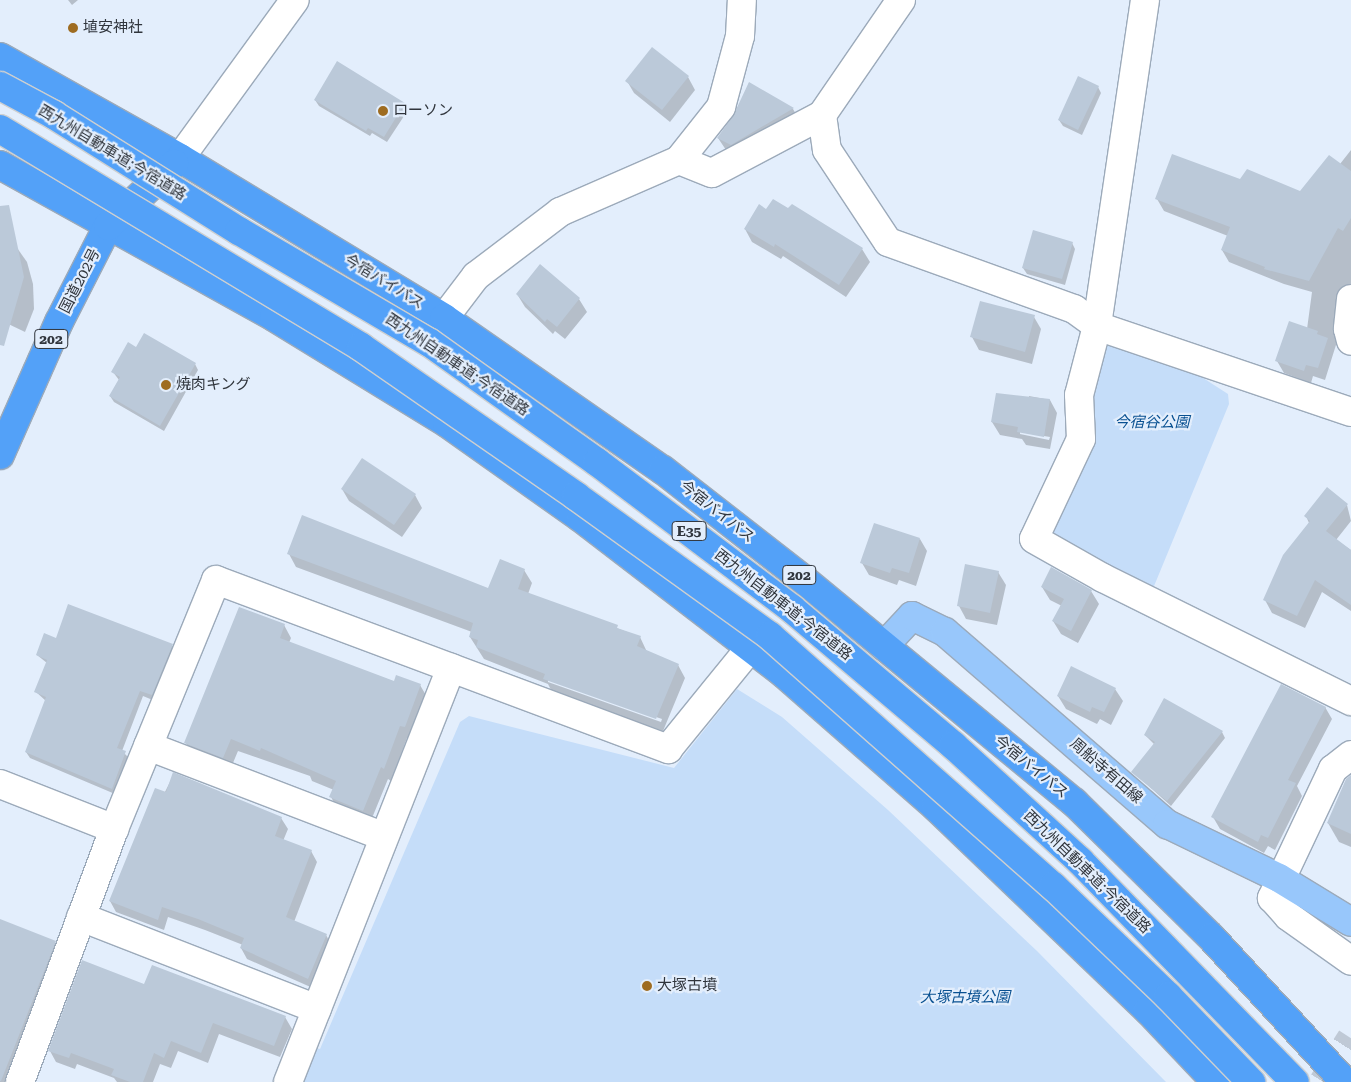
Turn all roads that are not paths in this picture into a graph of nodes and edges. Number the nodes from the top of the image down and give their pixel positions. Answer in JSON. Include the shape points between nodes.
{"nodes":[{"id":1,"x":295,"y":0,"type":"edge"},
{"id":2,"x":742,"y":0,"type":"edge"},
{"id":3,"x":901,"y":0,"type":"edge"},
{"id":4,"x":1145,"y":0,"type":"edge"},
{"id":5,"x":0,"y":57,"type":"edge"},
{"id":6,"x":0,"y":86,"type":"edge"},
{"id":7,"x":822,"y":116,"type":"junction"},
{"id":8,"x":0,"y":129,"type":"edge"},
{"id":9,"x":180,"y":158,"type":"junction"},
{"id":10,"x":678,"y":160,"type":"junction"},
{"id":11,"x":0,"y":165,"type":"edge"},
{"id":12,"x":108,"y":226,"type":"junction"},
{"id":13,"x":1351,"y":300,"type":"edge"},
{"id":14,"x":444,"y":318,"type":"junction"},
{"id":15,"x":1096,"y":326,"type":"junction"},
{"id":16,"x":1351,"y":342,"type":"edge"},
{"id":17,"x":1351,"y":412,"type":"edge"},
{"id":18,"x":0,"y":455,"type":"edge"},
{"id":19,"x":884,"y":646,"type":"junction"},
{"id":20,"x":751,"y":647,"type":"junction"},
{"id":21,"x":451,"y":668,"type":"junction"},
{"id":22,"x":1351,"y":701,"type":"edge"},
{"id":23,"x":148,"y":746,"type":"junction"},
{"id":24,"x":1351,"y":755,"type":"edge"},
{"id":25,"x":0,"y":784,"type":"edge"},
{"id":26,"x":114,"y":829,"type":"junction"},
{"id":27,"x":382,"y":836,"type":"junction"},
{"id":28,"x":1279,"y":878,"type":"junction"},
{"id":29,"x":81,"y":916,"type":"junction"},
{"id":30,"x":1351,"y":922,"type":"edge"},
{"id":31,"x":1351,"y":961,"type":"edge"},
{"id":32,"x":317,"y":1008,"type":"junction"},
{"id":33,"x":20,"y":1082,"type":"edge"},
{"id":34,"x":288,"y":1082,"type":"edge"},
{"id":35,"x":1216,"y":1082,"type":"edge"},
{"id":36,"x":1250,"y":1082,"type":"edge"},
{"id":37,"x":1295,"y":1082,"type":"edge"},
{"id":38,"x":1345,"y":1082,"type":"edge"}],
"edges":[{"from":1,"to":9,"type":"street"},
{"from":2,"to":10,"type":"street","via":[[740,36],[721,108]]},
{"from":3,"to":7,"type":"street"},
{"from":4,"to":15,"type":"street"},
{"from":5,"to":9,"type":"highway","name":"今宿バイパス","number":"202"},
{"from":6,"to":37,"type":"highway","name":"西九州自動車道;今宿道路","number":"E35","bridge":true,"via":[[54,115],[239,231],[430,343],[597,462],[792,609],[953,745],[1080,861]]},
{"from":7,"to":10,"type":"street","via":[[712,173]]},
{"from":7,"to":15,"type":"street","via":[[827,150],[888,242],[1074,309]]},
{"from":8,"to":36,"type":"highway","number":"E35","bridge":true,"via":[[361,347],[770,636],[1053,886],[1168,996]]},
{"from":9,"to":12,"type":"highway","name":"国道202号","number":"202"},
{"from":9,"to":14,"type":"highway","name":"今宿バイパス","number":"202"},
{"from":10,"to":14,"type":"street","via":[[560,212],[476,276]]},
{"from":11,"to":12,"type":"highway"},
{"from":12,"to":18,"type":"highway","name":"国道202号","number":"202","via":[[59,322]]},
{"from":12,"to":20,"type":"highway","via":[[274,317],[447,423],[581,518]]},
{"from":13,"to":16,"type":"street","via":[[1348,329]]},
{"from":14,"to":19,"type":"highway","name":"今宿バイパス","number":"202","via":[[663,470]]},
{"from":15,"to":17,"type":"street"},
{"from":15,"to":22,"type":"street","via":[[1080,395],[1081,439],[1034,539],[1103,578]]},
{"from":19,"to":28,"type":"main road","name":"周船寺有田線","via":[[912,616],[945,632],[1167,824]]},
{"from":19,"to":38,"type":"highway","name":"今宿バイパス","number":"202","via":[[1074,802],[1211,937]]},
{"from":20,"to":21,"type":"street","via":[[668,749]]},
{"from":20,"to":35,"type":"highway","via":[[936,806],[1148,1010]]},
{"from":21,"to":23,"type":"street","via":[[216,580]]},
{"from":21,"to":27,"type":"street"},
{"from":23,"to":26,"type":"street"},
{"from":23,"to":27,"type":"street"},
{"from":24,"to":28,"type":"street","via":[[1333,769]]},
{"from":25,"to":26,"type":"street"},
{"from":26,"to":29,"type":"street"},
{"from":27,"to":32,"type":"street"},
{"from":28,"to":30,"type":"main road","name":"周船寺有田線"},
{"from":28,"to":31,"type":"street","via":[[1272,898],[1288,916]]},
{"from":29,"to":32,"type":"street"},
{"from":29,"to":33,"type":"street"},
{"from":32,"to":34,"type":"street"}]}
